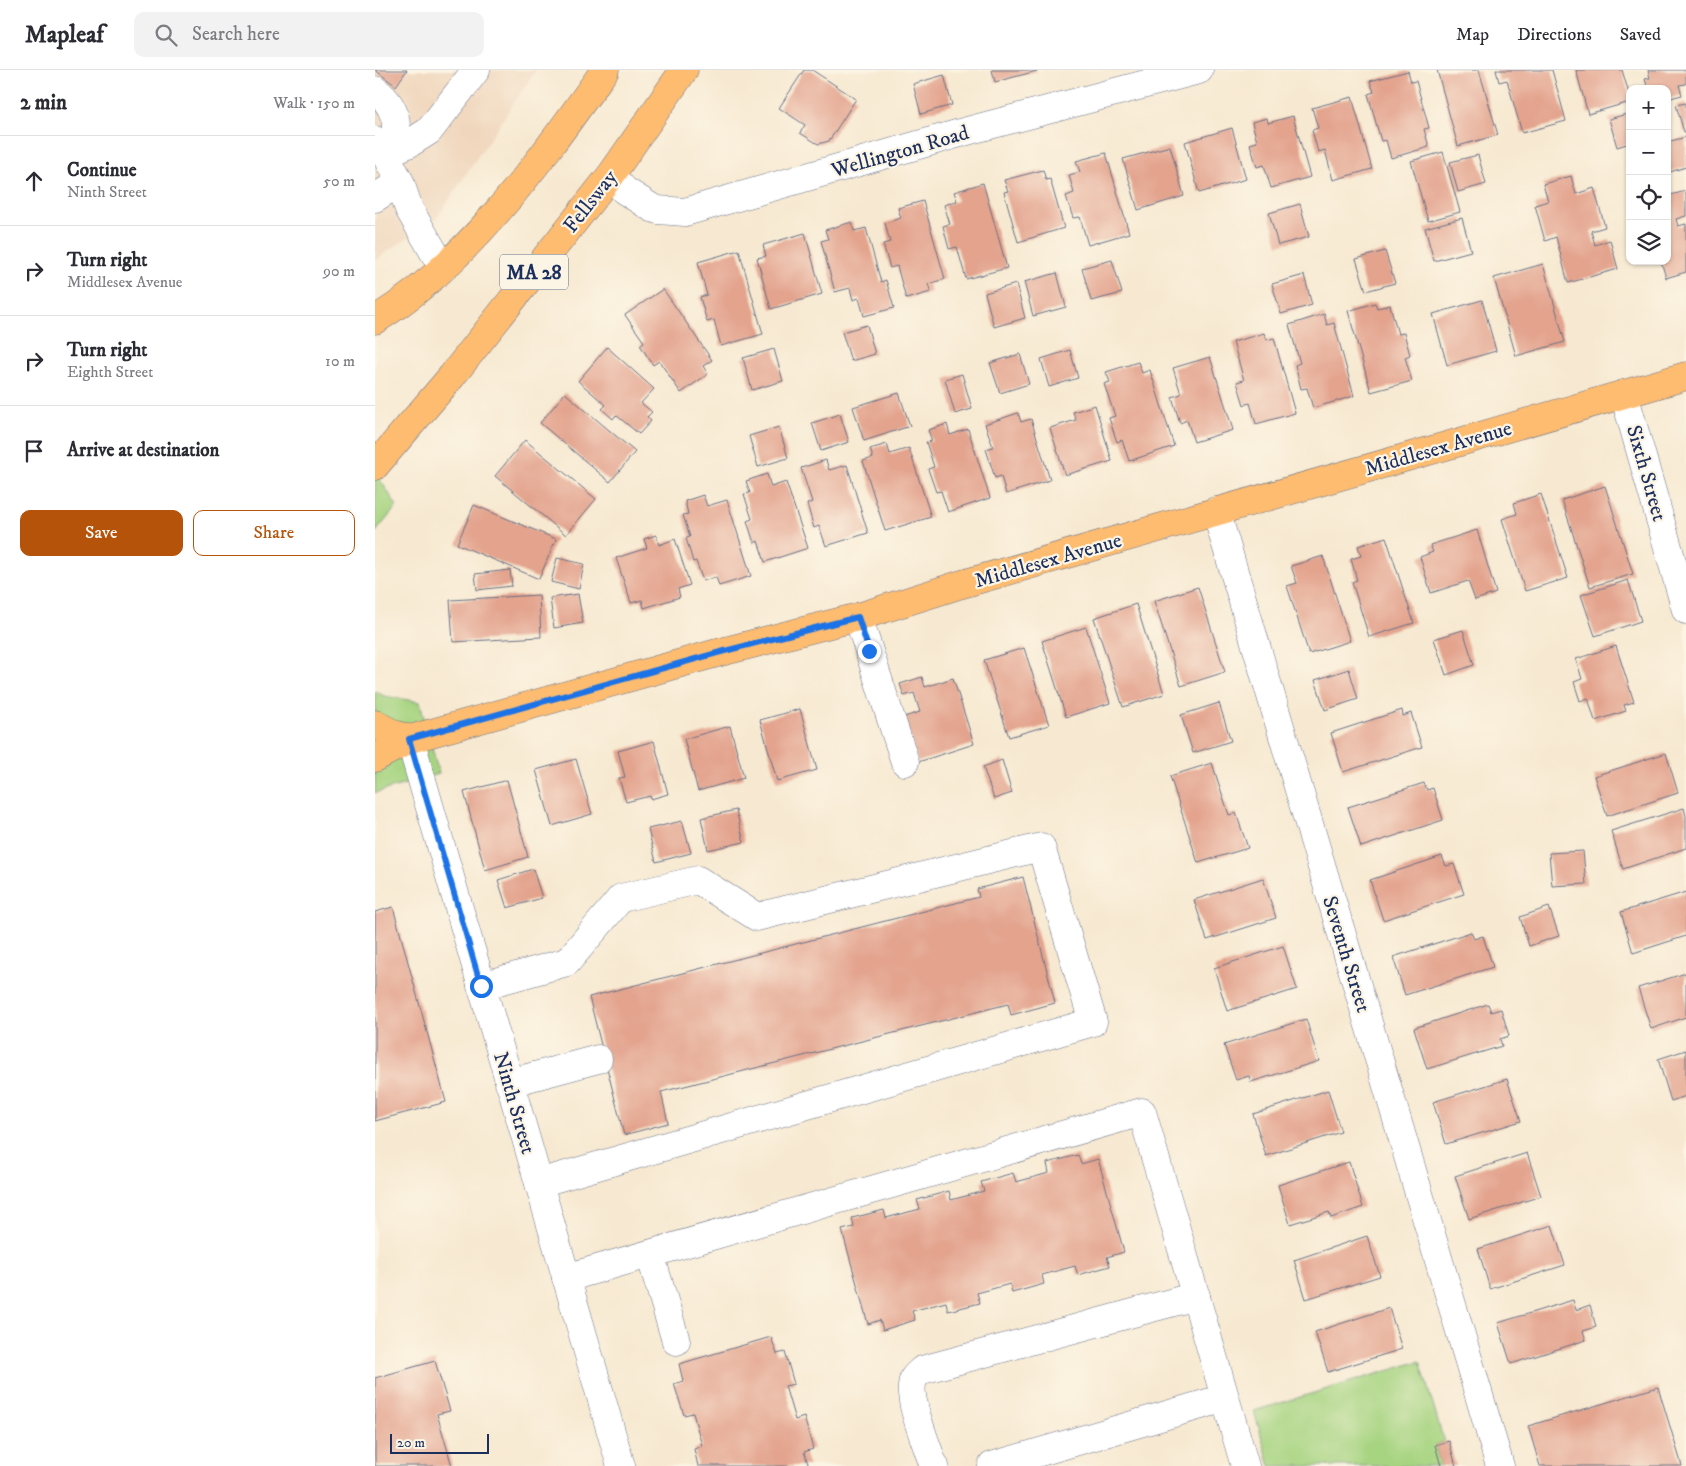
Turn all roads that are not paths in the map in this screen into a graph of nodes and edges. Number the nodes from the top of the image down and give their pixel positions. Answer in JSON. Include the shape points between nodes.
{"nodes":[{"id":1,"x":476,"y":70,"type":"edge"},
{"id":2,"x":605,"y":70,"type":"edge"},
{"id":3,"x":684,"y":70,"type":"edge"},
{"id":4,"x":1199,"y":70,"type":"edge"},
{"id":5,"x":375,"y":90,"type":"edge"},
{"id":6,"x":380,"y":147,"type":"edge"},
{"id":7,"x":611,"y":174,"type":"junction"},
{"id":8,"x":400,"y":182,"type":"junction"},
{"id":9,"x":375,"y":198,"type":"edge"},
{"id":10,"x":443,"y":268,"type":"junction"},
{"id":11,"x":375,"y":320,"type":"edge"},
{"id":12,"x":1686,"y":376,"type":"edge"},
{"id":13,"x":1624,"y":394,"type":"junction"},
{"id":14,"x":375,"y":466,"type":"edge"},
{"id":15,"x":1216,"y":511,"type":"junction"},
{"id":16,"x":1686,"y":610,"type":"edge"},
{"id":17,"x":858,"y":617,"type":"junction"},
{"id":18,"x":375,"y":724,"type":"edge"},
{"id":19,"x":375,"y":734,"type":"edge"},
{"id":20,"x":409,"y":739,"type":"junction"},
{"id":21,"x":375,"y":758,"type":"edge"},
{"id":22,"x":905,"y":762,"type":"dead end"},
{"id":23,"x":481,"y":986,"type":"junction"},
{"id":24,"x":597,"y":1060,"type":"dead end"},
{"id":25,"x":509,"y":1083,"type":"junction"},
{"id":26,"x":539,"y":1183,"type":"junction"},
{"id":27,"x":650,"y":1254,"type":"junction"},
{"id":28,"x":566,"y":1278,"type":"junction"},
{"id":29,"x":1196,"y":1296,"type":"junction"},
{"id":30,"x":676,"y":1341,"type":"dead end"},
{"id":31,"x":1225,"y":1398,"type":"junction"},
{"id":32,"x":621,"y":1466,"type":"edge"},
{"id":33,"x":935,"y":1466,"type":"edge"},
{"id":34,"x":992,"y":1466,"type":"edge"},
{"id":35,"x":1245,"y":1466,"type":"edge"},
{"id":36,"x":1500,"y":1466,"type":"edge"}],
"edges":[{"from":1,"to":6,"type":"street","via":[[429,131],[410,143]]},
{"from":2,"to":10,"type":"main road","number":"MA 28","via":[[557,138],[498,210]]},
{"from":3,"to":7,"type":"main road","name":"Fellsway","number":"MA 28"},
{"from":4,"to":7,"type":"street","name":"Wellington Road","via":[[967,131],[685,212],[653,208],[624,190]]},
{"from":5,"to":6,"type":"street","via":[[392,107],[396,128]]},
{"from":6,"to":8,"type":"street"},
{"from":7,"to":14,"type":"main road","name":"Fellsway","number":"MA 28","via":[[452,376]]},
{"from":8,"to":9,"type":"street"},
{"from":8,"to":10,"type":"street","via":[[409,209]]},
{"from":10,"to":11,"type":"main road","number":"MA 28"},
{"from":12,"to":13,"type":"main road","name":"Middlesex Avenue"},
{"from":13,"to":15,"type":"main road","name":"Middlesex Avenue"},
{"from":13,"to":16,"type":"street","name":"Sixth Street"},
{"from":15,"to":17,"type":"main road","name":"Middlesex Avenue"},
{"from":15,"to":36,"type":"street","name":"Seventh Street"},
{"from":17,"to":20,"type":"main road","name":"Middlesex Avenue"},
{"from":17,"to":22,"type":"street"},
{"from":18,"to":20,"type":"main road"},
{"from":19,"to":20,"type":"main road","name":"Middlesex Avenue"},
{"from":20,"to":21,"type":"main road","name":"Middlesex Avenue"},
{"from":20,"to":23,"type":"street","name":"Ninth Street"},
{"from":23,"to":25,"type":"street","name":"Ninth Street"},
{"from":23,"to":26,"type":"street","via":[[567,962],[621,898],[698,880],[757,917],[1041,847],[1093,1022]]},
{"from":24,"to":25,"type":"street"},
{"from":25,"to":26,"type":"street","name":"Ninth Street"},
{"from":26,"to":28,"type":"street","name":"Ninth Street"},
{"from":27,"to":28,"type":"street"},
{"from":27,"to":29,"type":"street","via":[[1142,1112]]},
{"from":27,"to":30,"type":"street"},
{"from":28,"to":32,"type":"street","name":"Ninth Street"},
{"from":29,"to":31,"type":"street"},
{"from":29,"to":33,"type":"street","via":[[923,1370],[914,1377],[911,1387]]},
{"from":31,"to":34,"type":"street"},
{"from":31,"to":35,"type":"street"}]}
